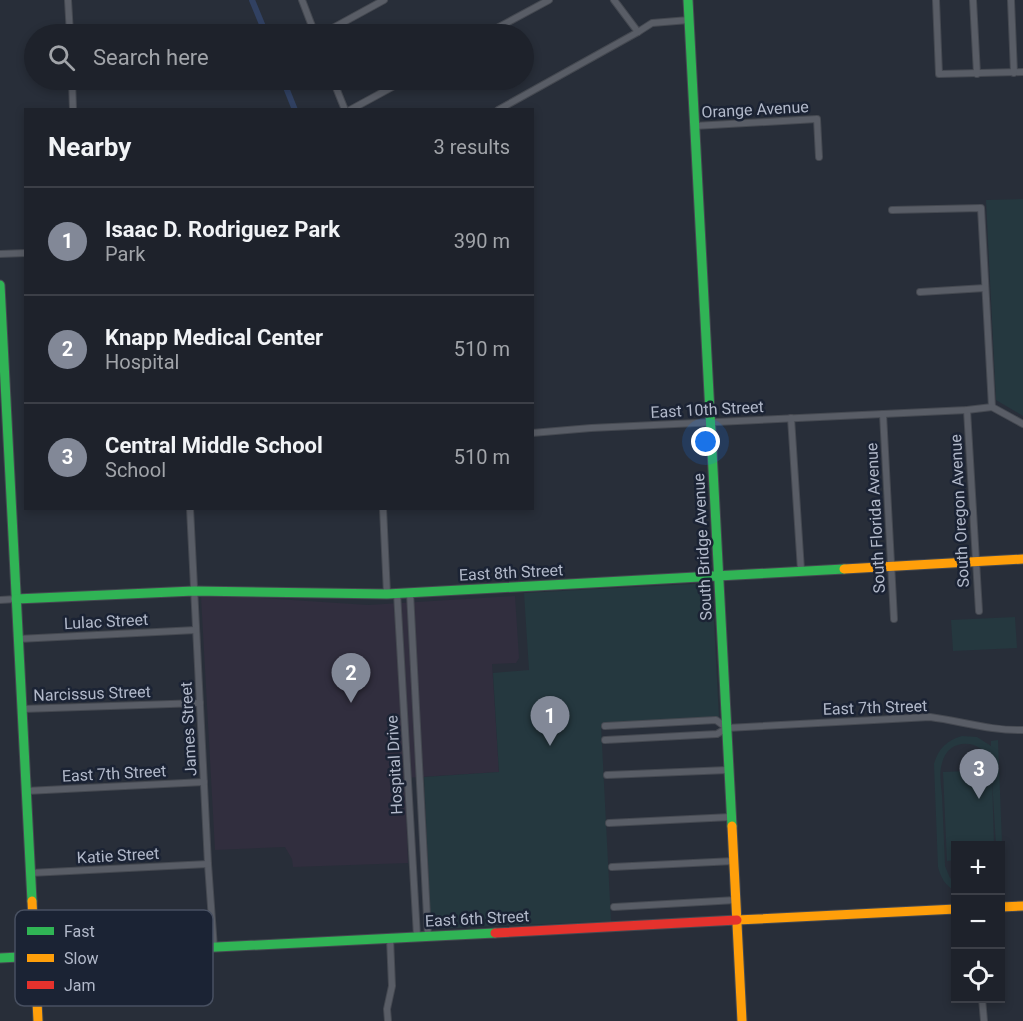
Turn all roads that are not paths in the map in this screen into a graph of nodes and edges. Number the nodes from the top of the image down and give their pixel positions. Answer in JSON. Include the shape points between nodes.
{"nodes":[{"id":1,"x":68,"y":0,"type":"edge"},
{"id":2,"x":302,"y":0,"type":"edge"},
{"id":3,"x":384,"y":0,"type":"edge"},
{"id":4,"x":549,"y":0,"type":"edge"},
{"id":5,"x":614,"y":0,"type":"edge"},
{"id":6,"x":688,"y":0,"type":"edge"},
{"id":7,"x":936,"y":0,"type":"edge"},
{"id":8,"x":973,"y":0,"type":"edge"},
{"id":9,"x":1011,"y":0,"type":"edge"},
{"id":10,"x":689,"y":20,"type":"junction"},
{"id":11,"x":69,"y":24,"type":"edge"},
{"id":12,"x":311,"y":24,"type":"edge"},
{"id":13,"x":340,"y":24,"type":"edge"},
{"id":14,"x":505,"y":24,"type":"edge"},
{"id":15,"x":638,"y":32,"type":"junction"},
{"id":16,"x":1023,"y":72,"type":"edge"},
{"id":17,"x":1014,"y":73,"type":"junction"},
{"id":18,"x":977,"y":74,"type":"junction"},
{"id":19,"x":72,"y":90,"type":"edge"},
{"id":20,"x":337,"y":90,"type":"edge"},
{"id":21,"x":387,"y":90,"type":"edge"},
{"id":22,"x":534,"y":90,"type":"edge"},
{"id":23,"x":534,"y":90,"type":"edge"},
{"id":24,"x":73,"y":108,"type":"edge"},
{"id":25,"x":344,"y":108,"type":"edge"},
{"id":26,"x":354,"y":108,"type":"edge"},
{"id":27,"x":502,"y":108,"type":"edge"},
{"id":28,"x":694,"y":126,"type":"junction"},
{"id":29,"x":819,"y":157,"type":"dead end"},
{"id":30,"x":892,"y":210,"type":"dead end"},
{"id":31,"x":24,"y":253,"type":"edge"},
{"id":32,"x":0,"y":254,"type":"edge"},
{"id":33,"x":0,"y":285,"type":"edge"},
{"id":34,"x":985,"y":288,"type":"junction"},
{"id":35,"x":920,"y":292,"type":"dead end"},
{"id":36,"x":3,"y":385,"type":"edge"},
{"id":37,"x":992,"y":407,"type":"junction"},
{"id":38,"x":967,"y":410,"type":"junction"},
{"id":39,"x":883,"y":414,"type":"junction"},
{"id":40,"x":791,"y":418,"type":"junction"},
{"id":41,"x":710,"y":423,"type":"junction"},
{"id":42,"x":1023,"y":424,"type":"edge"},
{"id":43,"x":534,"y":433,"type":"edge"},
{"id":44,"x":190,"y":510,"type":"edge"},
{"id":45,"x":383,"y":510,"type":"edge"},
{"id":46,"x":1023,"y":559,"type":"edge"},
{"id":47,"x":976,"y":561,"type":"junction"},
{"id":48,"x":892,"y":565,"type":"junction"},
{"id":49,"x":801,"y":570,"type":"junction"},
{"id":50,"x":718,"y":576,"type":"junction"},
{"id":51,"x":194,"y":591,"type":"junction"},
{"id":52,"x":397,"y":593,"type":"junction"},
{"id":53,"x":410,"y":593,"type":"junction"},
{"id":54,"x":387,"y":594,"type":"junction"},
{"id":55,"x":16,"y":599,"type":"junction"},
{"id":56,"x":0,"y":600,"type":"edge"},
{"id":57,"x":979,"y":611,"type":"dead end"},
{"id":58,"x":894,"y":619,"type":"dead end"},
{"id":59,"x":196,"y":630,"type":"junction"},
{"id":60,"x":18,"y":639,"type":"junction"},
{"id":61,"x":200,"y":703,"type":"junction"},
{"id":62,"x":22,"y":709,"type":"junction"},
{"id":63,"x":604,"y":726,"type":"dead end"},
{"id":64,"x":727,"y":728,"type":"junction"},
{"id":65,"x":1023,"y":730,"type":"edge"},
{"id":66,"x":605,"y":740,"type":"dead end"},
{"id":67,"x":729,"y":770,"type":"junction"},
{"id":68,"x":607,"y":775,"type":"dead end"},
{"id":69,"x":204,"y":782,"type":"junction"},
{"id":70,"x":26,"y":791,"type":"junction"},
{"id":71,"x":731,"y":817,"type":"junction"},
{"id":72,"x":609,"y":823,"type":"dead end"},
{"id":73,"x":734,"y":861,"type":"junction"},
{"id":74,"x":208,"y":864,"type":"junction"},
{"id":75,"x":612,"y":867,"type":"dead end"},
{"id":76,"x":30,"y":873,"type":"junction"},
{"id":77,"x":736,"y":900,"type":"junction"},
{"id":78,"x":1023,"y":906,"type":"edge"},
{"id":79,"x":614,"y":907,"type":"dead end"},
{"id":80,"x":1005,"y":907,"type":"edge"},
{"id":81,"x":951,"y":909,"type":"edge"},
{"id":82,"x":32,"y":910,"type":"edge"},
{"id":83,"x":211,"y":910,"type":"edge"},
{"id":84,"x":737,"y":921,"type":"junction"},
{"id":85,"x":213,"y":934,"type":"edge"},
{"id":86,"x":417,"y":936,"type":"junction"},
{"id":87,"x":428,"y":936,"type":"junction"},
{"id":88,"x":390,"y":938,"type":"junction"},
{"id":89,"x":214,"y":948,"type":"joint"},
{"id":90,"x":15,"y":957,"type":"edge"},
{"id":91,"x":0,"y":958,"type":"edge"},
{"id":92,"x":982,"y":1003,"type":"edge"},
{"id":93,"x":37,"y":1006,"type":"edge"},
{"id":94,"x":38,"y":1021,"type":"edge"},
{"id":95,"x":388,"y":1021,"type":"edge"},
{"id":96,"x":742,"y":1021,"type":"edge"},
{"id":97,"x":984,"y":1021,"type":"edge"}],
"edges":[{"from":1,"to":11,"type":"street"},
{"from":2,"to":12,"type":"street"},
{"from":3,"to":13,"type":"street"},
{"from":4,"to":14,"type":"street"},
{"from":5,"to":15,"type":"street"},
{"from":6,"to":10,"type":"street","name":"South Bridge Avenue"},
{"from":7,"to":18,"type":"street","via":[[939,74]]},
{"from":8,"to":18,"type":"street"},
{"from":9,"to":17,"type":"street"},
{"from":10,"to":15,"type":"street","via":[[652,23]]},
{"from":10,"to":28,"type":"street","name":"South Bridge Avenue"},
{"from":15,"to":22,"type":"street"},
{"from":16,"to":17,"type":"street"},
{"from":17,"to":18,"type":"street"},
{"from":19,"to":24,"type":"street"},
{"from":20,"to":25,"type":"street"},
{"from":21,"to":26,"type":"street"},
{"from":23,"to":27,"type":"street"},
{"from":28,"to":29,"type":"street","name":"Orange Avenue","via":[[817,119]]},
{"from":28,"to":41,"type":"street","name":"South Bridge Avenue"},
{"from":30,"to":34,"type":"street","via":[[981,208]]},
{"from":31,"to":32,"type":"street"},
{"from":33,"to":36,"type":"street"},
{"from":34,"to":35,"type":"street"},
{"from":34,"to":37,"type":"street"},
{"from":36,"to":55,"type":"street"},
{"from":37,"to":38,"type":"street","name":"East 10th Street"},
{"from":37,"to":42,"type":"street"},
{"from":38,"to":39,"type":"street","name":"East 10th Street"},
{"from":38,"to":47,"type":"street","name":"South Oregon Avenue"},
{"from":39,"to":40,"type":"street","name":"East 10th Street"},
{"from":39,"to":48,"type":"street","name":"South Florida Avenue"},
{"from":40,"to":41,"type":"street","name":"East 10th Street"},
{"from":40,"to":49,"type":"street"},
{"from":41,"to":43,"type":"street","name":"East 10th Street"},
{"from":41,"to":50,"type":"street","name":"South Bridge Avenue"},
{"from":44,"to":51,"type":"street","name":"James Street"},
{"from":45,"to":54,"type":"street"},
{"from":46,"to":47,"type":"street","name":"East 8th Street"},
{"from":47,"to":48,"type":"street","name":"East 8th Street"},
{"from":47,"to":57,"type":"street","name":"South Oregon Avenue"},
{"from":48,"to":49,"type":"street","name":"East 8th Street"},
{"from":48,"to":58,"type":"street","name":"South Florida Avenue"},
{"from":49,"to":50,"type":"street","name":"East 8th Street"},
{"from":50,"to":53,"type":"street","name":"East 8th Street"},
{"from":50,"to":64,"type":"street","name":"South Bridge Avenue"},
{"from":51,"to":54,"type":"street","name":"East 8th Street"},
{"from":51,"to":55,"type":"street","name":"East 8th Street"},
{"from":51,"to":59,"type":"street","name":"James Street"},
{"from":52,"to":53,"type":"street","name":"East 8th Street"},
{"from":52,"to":54,"type":"street","name":"East 8th Street"},
{"from":52,"to":86,"type":"street","name":"Hospital Drive"},
{"from":53,"to":87,"type":"street","name":"Hospital Drive"},
{"from":55,"to":56,"type":"street","name":"East 8th Street"},
{"from":55,"to":60,"type":"street"},
{"from":59,"to":60,"type":"street","name":"Lulac Street"},
{"from":59,"to":61,"type":"street","name":"James Street"},
{"from":60,"to":62,"type":"street"},
{"from":61,"to":62,"type":"street","name":"Narcissus Street"},
{"from":61,"to":69,"type":"street","name":"James Street"},
{"from":62,"to":70,"type":"street"},
{"from":63,"to":64,"type":"street","name":"East 7th Street","via":[[716,720]]},
{"from":64,"to":65,"type":"street","name":"East 7th Street","via":[[930,717],[990,729]]},
{"from":64,"to":66,"type":"street","name":"East 7th Street","via":[[717,734]]},
{"from":64,"to":67,"type":"street","name":"South Bridge Avenue"},
{"from":67,"to":68,"type":"street"},
{"from":67,"to":71,"type":"street","name":"South Bridge Avenue"},
{"from":69,"to":70,"type":"street","name":"East 7th Street"},
{"from":69,"to":74,"type":"street","name":"James Street"},
{"from":70,"to":76,"type":"street"},
{"from":71,"to":72,"type":"street"},
{"from":71,"to":73,"type":"street","name":"South Bridge Avenue"},
{"from":73,"to":75,"type":"street"},
{"from":73,"to":77,"type":"street","name":"South Bridge Avenue"},
{"from":74,"to":76,"type":"street","name":"Katie Street"},
{"from":74,"to":83,"type":"street","name":"James Street"},
{"from":76,"to":82,"type":"street"},
{"from":77,"to":79,"type":"street"},
{"from":77,"to":84,"type":"street","name":"South Bridge Avenue"},
{"from":78,"to":80,"type":"street"},
{"from":81,"to":84,"type":"street","name":"East 6th Street"},
{"from":84,"to":87,"type":"street","name":"East 6th Street"},
{"from":84,"to":96,"type":"street","name":"South Bridge Avenue"},
{"from":85,"to":89,"type":"street","name":"James Street"},
{"from":86,"to":87,"type":"street","name":"East 6th Street"},
{"from":86,"to":88,"type":"street","name":"East 6th Street"},
{"from":88,"to":89,"type":"street","name":"East 6th Street"},
{"from":88,"to":95,"type":"street","via":[[392,986]]},
{"from":90,"to":91,"type":"street","name":"East 6th Street"},
{"from":92,"to":97,"type":"street"},
{"from":93,"to":94,"type":"street"}]}
